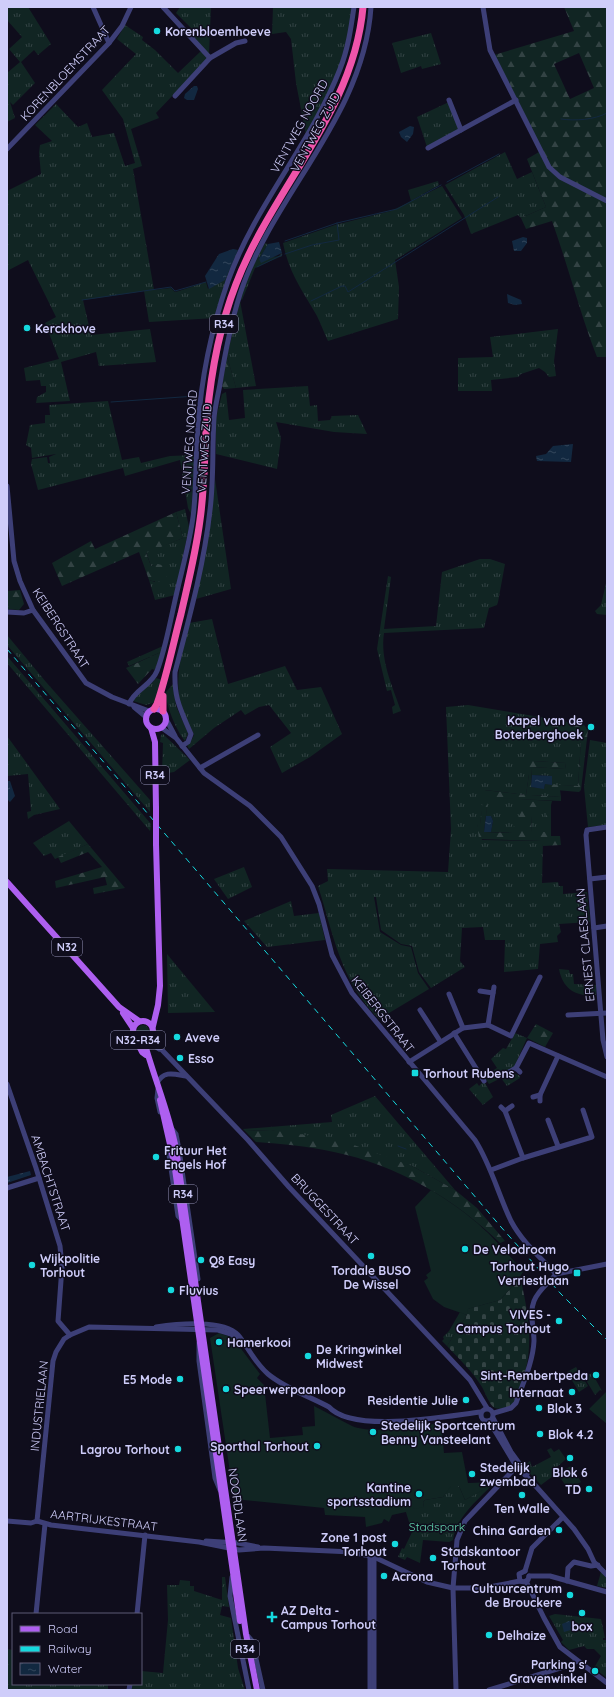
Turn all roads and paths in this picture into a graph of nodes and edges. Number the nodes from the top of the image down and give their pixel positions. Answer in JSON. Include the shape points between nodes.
{"nodes":[{"id":1,"x":93,"y":7,"type":"edge"},
{"id":2,"x":132,"y":7,"type":"edge"},
{"id":3,"x":163,"y":7,"type":"edge"},
{"id":4,"x":354,"y":7,"type":"edge"},
{"id":5,"x":363,"y":7,"type":"edge"},
{"id":6,"x":371,"y":7,"type":"edge"},
{"id":7,"x":483,"y":7,"type":"edge"},
{"id":8,"x":245,"y":41,"type":"dead end"},
{"id":9,"x":109,"y":43,"type":"junction"},
{"id":10,"x":210,"y":58,"type":"junction"},
{"id":11,"x":175,"y":96,"type":"dead end"},
{"id":12,"x":449,"y":100,"type":"dead end"},
{"id":13,"x":516,"y":100,"type":"junction"},
{"id":14,"x":461,"y":130,"type":"junction"},
{"id":15,"x":428,"y":148,"type":"dead end"},
{"id":16,"x":7,"y":149,"type":"edge"},
{"id":17,"x":607,"y":201,"type":"edge"},
{"id":18,"x":7,"y":486,"type":"edge"},
{"id":19,"x":33,"y":610,"type":"junction"},
{"id":20,"x":7,"y":612,"type":"edge"},
{"id":21,"x":168,"y":668,"type":"junction"},
{"id":22,"x":130,"y":705,"type":"junction"},
{"id":23,"x":152,"y":710,"type":"junction"},
{"id":24,"x":163,"y":711,"type":"junction"},
{"id":25,"x":146,"y":717,"type":"junction"},
{"id":26,"x":166,"y":719,"type":"junction"},
{"id":27,"x":151,"y":728,"type":"junction"},
{"id":28,"x":160,"y":728,"type":"junction"},
{"id":29,"x":258,"y":735,"type":"dead end"},
{"id":30,"x":176,"y":738,"type":"junction"},
{"id":31,"x":155,"y":742,"type":"junction"},
{"id":32,"x":182,"y":746,"type":"junction"},
{"id":33,"x":200,"y":768,"type":"junction"},
{"id":34,"x":607,"y":827,"type":"edge"},
{"id":35,"x":607,"y":877,"type":"edge"},
{"id":36,"x":590,"y":879,"type":"junction"},
{"id":37,"x":7,"y":882,"type":"edge"},
{"id":38,"x":607,"y":926,"type":"edge"},
{"id":39,"x":594,"y":928,"type":"junction"},
{"id":40,"x":540,"y":977,"type":"dead end"},
{"id":41,"x":480,"y":991,"type":"dead end"},
{"id":42,"x":449,"y":994,"type":"dead end"},
{"id":43,"x":119,"y":1007,"type":"junction"},
{"id":44,"x":157,"y":1009,"type":"junction"},
{"id":45,"x":420,"y":1010,"type":"dead end"},
{"id":46,"x":604,"y":1013,"type":"edge"},
{"id":47,"x":568,"y":1015,"type":"dead end"},
{"id":48,"x":141,"y":1021,"type":"junction"},
{"id":49,"x":488,"y":1025,"type":"junction"},
{"id":50,"x":153,"y":1026,"type":"junction"},
{"id":51,"x":133,"y":1028,"type":"junction"},
{"id":52,"x":463,"y":1028,"type":"junction"},
{"id":53,"x":454,"y":1033,"type":"junction"},
{"id":54,"x":136,"y":1038,"type":"junction"},
{"id":55,"x":148,"y":1040,"type":"junction"},
{"id":56,"x":440,"y":1041,"type":"junction"},
{"id":57,"x":146,"y":1056,"type":"junction"},
{"id":58,"x":558,"y":1056,"type":"junction"},
{"id":59,"x":607,"y":1057,"type":"edge"},
{"id":60,"x":409,"y":1062,"type":"junction"},
{"id":61,"x":509,"y":1072,"type":"dead end"},
{"id":62,"x":187,"y":1076,"type":"junction"},
{"id":63,"x":607,"y":1077,"type":"edge"},
{"id":64,"x":484,"y":1081,"type":"dead end"},
{"id":65,"x":7,"y":1084,"type":"edge"},
{"id":66,"x":158,"y":1086,"type":"junction"},
{"id":67,"x":540,"y":1095,"type":"junction"},
{"id":68,"x":533,"y":1097,"type":"dead end"},
{"id":69,"x":540,"y":1101,"type":"dead end"},
{"id":70,"x":512,"y":1106,"type":"dead end"},
{"id":71,"x":501,"y":1107,"type":"dead end"},
{"id":72,"x":583,"y":1110,"type":"dead end"},
{"id":73,"x":506,"y":1111,"type":"junction"},
{"id":74,"x":548,"y":1120,"type":"dead end"},
{"id":75,"x":558,"y":1146,"type":"junction"},
{"id":76,"x":523,"y":1158,"type":"junction"},
{"id":77,"x":491,"y":1170,"type":"junction"},
{"id":78,"x":39,"y":1178,"type":"junction"},
{"id":79,"x":7,"y":1188,"type":"edge"},
{"id":80,"x":607,"y":1264,"type":"edge"},
{"id":81,"x":556,"y":1274,"type":"junction"},
{"id":82,"x":200,"y":1328,"type":"junction"},
{"id":83,"x":70,"y":1334,"type":"junction"},
{"id":84,"x":484,"y":1410,"type":"junction"},
{"id":85,"x":492,"y":1417,"type":"junction"},
{"id":86,"x":517,"y":1465,"type":"junction"},
{"id":87,"x":563,"y":1517,"type":"junction"},
{"id":88,"x":7,"y":1521,"type":"edge"},
{"id":89,"x":37,"y":1521,"type":"junction"},
{"id":90,"x":45,"y":1524,"type":"junction"},
{"id":91,"x":145,"y":1535,"type":"junction"},
{"id":92,"x":231,"y":1546,"type":"junction"},
{"id":93,"x":372,"y":1557,"type":"junction"},
{"id":94,"x":598,"y":1565,"type":"junction"},
{"id":95,"x":524,"y":1571,"type":"junction"},
{"id":96,"x":607,"y":1574,"type":"edge"},
{"id":97,"x":232,"y":1576,"type":"junction"},
{"id":98,"x":528,"y":1579,"type":"junction"},
{"id":99,"x":520,"y":1581,"type":"junction"},
{"id":100,"x":567,"y":1581,"type":"junction"},
{"id":101,"x":453,"y":1588,"type":"junction"},
{"id":102,"x":607,"y":1592,"type":"edge"},
{"id":103,"x":36,"y":1613,"type":"edge"},
{"id":104,"x":137,"y":1613,"type":"edge"},
{"id":105,"x":246,"y":1634,"type":"junction"},
{"id":106,"x":577,"y":1661,"type":"junction"},
{"id":107,"x":372,"y":1675,"type":"junction"},
{"id":108,"x":607,"y":1684,"type":"edge"},
{"id":109,"x":507,"y":1687,"type":"edge"},
{"id":110,"x":249,"y":1690,"type":"edge"},
{"id":111,"x":254,"y":1690,"type":"edge"},
{"id":112,"x":257,"y":1690,"type":"edge"},
{"id":113,"x":262,"y":1690,"type":"edge"},
{"id":114,"x":370,"y":1690,"type":"edge"},
{"id":115,"x":374,"y":1690,"type":"edge"},
{"id":116,"x":456,"y":1690,"type":"edge"},
{"id":117,"x":489,"y":1690,"type":"edge"}],
"edges":[{"from":1,"to":9,"type":"street"},
{"from":2,"to":9,"type":"street","name":"KORENBLOEMSTRAAT"},
{"from":3,"to":10,"type":"street"},
{"from":4,"to":22,"type":"street","name":"VENTWEG NOORD","via":[[348,45],[334,85],[311,130],[253,226],[228,281],[205,370],[198,428],[193,518],[168,630],[155,676],[133,695]]},
{"from":5,"to":21,"type":"highway","number":"R34","via":[[354,53],[342,89],[257,237],[228,306],[210,397],[204,487],[197,541]]},
{"from":6,"to":32,"type":"street","name":"VENTWEG ZUID","via":[[364,50],[352,85],[332,125],[252,263],[230,330],[214,419],[214,458],[207,532],[176,672],[175,685],[179,707],[191,734],[188,742]]},
{"from":7,"to":13,"type":"street","via":[[490,50]]},
{"from":8,"to":10,"type":"street","via":[[236,43]]},
{"from":9,"to":16,"type":"street","name":"KORENBLOEMSTRAAT"},
{"from":10,"to":11,"type":"street"},
{"from":12,"to":14,"type":"street"},
{"from":13,"to":14,"type":"street"},
{"from":13,"to":17,"type":"street","via":[[549,167],[560,177]]},
{"from":14,"to":15,"type":"street"},
{"from":18,"to":19,"type":"street","name":"KEIBERGSTRAAT","via":[[14,561]]},
{"from":19,"to":20,"type":"street","via":[[24,613]]},
{"from":19,"to":22,"type":"street","name":"KEIBERGSTRAAT","via":[[86,683]]},
{"from":21,"to":23,"type":"highway","number":"R34","via":[[160,696]]},
{"from":21,"to":24,"type":"highway","number":"R34"},
{"from":22,"to":23,"type":"street","name":"KEIBERGSTRAAT"},
{"from":22,"to":25,"type":"street","name":"KEIBERGSTRAAT"},
{"from":23,"to":24,"type":"main road"},
{"from":23,"to":25,"type":"main road"},
{"from":24,"to":26,"type":"main road"},
{"from":25,"to":27,"type":"main road","via":[[146,724]]},
{"from":26,"to":28,"type":"main road"},
{"from":26,"to":30,"type":"street","name":"KEIBERGSTRAAT"},
{"from":27,"to":28,"type":"main road"},
{"from":27,"to":31,"type":"main road","number":"R34"},
{"from":28,"to":30,"type":"street","name":"KEIBERGSTRAAT"},
{"from":28,"to":31,"type":"main road","number":"R34"},
{"from":29,"to":33,"type":"street"},
{"from":30,"to":32,"type":"street","name":"KEIBERGSTRAAT"},
{"from":31,"to":44,"type":"main road","number":"R34","bridge":true,"via":[[160,977]]},
{"from":32,"to":33,"type":"street","name":"KEIBERGSTRAAT"},
{"from":33,"to":60,"type":"street","name":"KEIBERGSTRAAT","via":[[258,813],[287,846],[315,892],[332,955],[344,980],[362,1007]]},
{"from":34,"to":36,"type":"street","name":"ERNEST CLAESLAAN","via":[[587,830]]},
{"from":35,"to":36,"type":"street"},
{"from":36,"to":39,"type":"street","name":"ERNEST CLAESLAAN"},
{"from":37,"to":43,"type":"main road","number":"N32"},
{"from":38,"to":39,"type":"street"},
{"from":39,"to":46,"type":"street","name":"ERNEST CLAESLAAN"},
{"from":40,"to":49,"type":"street","via":[[512,1036]]},
{"from":41,"to":49,"type":"street","via":[[494,990]]},
{"from":42,"to":52,"type":"street"},
{"from":43,"to":48,"type":"main road","number":"N32"},
{"from":43,"to":51,"type":"main road","number":"N32"},
{"from":44,"to":48,"type":"main road","via":[[150,1018]]},
{"from":44,"to":50,"type":"main road","number":"R34"},
{"from":45,"to":56,"type":"street"},
{"from":46,"to":47,"type":"street"},
{"from":46,"to":59,"type":"street","name":"ERNEST CLAESLAAN","via":[[603,1040]]},
{"from":48,"to":50,"type":"main road","number":"N32-R34","via":[[149,1022]]},
{"from":48,"to":51,"type":"main road","number":"N32-R34"},
{"from":49,"to":52,"type":"street"},
{"from":50,"to":55,"type":"main road","number":"N32-R34","via":[[154,1032]]},
{"from":51,"to":54,"type":"main road","number":"N32-R34"},
{"from":52,"to":53,"type":"street"},
{"from":53,"to":56,"type":"street"},
{"from":53,"to":64,"type":"street"},
{"from":54,"to":55,"type":"main road","number":"N32-R34"},
{"from":54,"to":57,"type":"main road","name":"NOORDLAAN","number":"R34"},
{"from":55,"to":57,"type":"main road","name":"NOORDLAAN","number":"R34"},
{"from":55,"to":62,"type":"street","name":"BRUGGESTRAAT","via":[[162,1050]]},
{"from":56,"to":60,"type":"street"},
{"from":57,"to":66,"type":"main road","name":"NOORDLAAN","number":"R34"},
{"from":58,"to":61,"type":"street","via":[[529,1043],[518,1070]]},
{"from":58,"to":63,"type":"street"},
{"from":58,"to":67,"type":"street"},
{"from":60,"to":77,"type":"street","name":"KEIBERGSTRAAT","via":[[475,1140]]},
{"from":62,"to":66,"type":"street","via":[[166,1074],[162,1076]]},
{"from":62,"to":84,"type":"street","name":"BRUGGESTRAAT","via":[[472,1384]]},
{"from":65,"to":78,"type":"street","name":"AMBACHTSTRAAT"},
{"from":66,"to":82,"type":"main road","name":"NOORDLAAN","number":"R34","via":[[172,1150]]},
{"from":66,"to":82,"type":"main road","name":"NOORDLAAN","number":"R34","via":[[172,1129],[200,1308]]},
{"from":67,"to":68,"type":"street"},
{"from":67,"to":69,"type":"street"},
{"from":70,"to":73,"type":"street"},
{"from":71,"to":73,"type":"street"},
{"from":72,"to":75,"type":"street","via":[[592,1137]]},
{"from":73,"to":76,"type":"street"},
{"from":74,"to":75,"type":"street"},
{"from":75,"to":76,"type":"street"},
{"from":76,"to":77,"type":"street"},
{"from":77,"to":81,"type":"street","name":"KEIBERGSTRAAT","via":[[516,1228],[536,1256]]},
{"from":78,"to":79,"type":"street"},
{"from":78,"to":83,"type":"street","name":"AMBACHTSTRAAT","via":[[62,1256],[58,1321]]},
{"from":80,"to":81,"type":"street"},
{"from":81,"to":85,"type":"street","via":[[540,1290],[534,1302],[534,1341],[516,1403]]},
{"from":82,"to":83,"type":"street","via":[[165,1330],[89,1327]]},
{"from":82,"to":84,"type":"street","via":[[225,1332],[242,1342],[253,1358],[282,1383],[357,1421],[380,1422]]},
{"from":82,"to":92,"type":"main road","name":"NOORDLAAN","number":"R34"},
{"from":82,"to":92,"type":"main road","name":"NOORDLAAN","number":"R34","via":[[199,1343],[220,1490]]},
{"from":83,"to":89,"type":"street","name":"INDUSTRIELAAN","via":[[60,1345],[53,1361]]},
{"from":84,"to":85,"type":"street"},
{"from":84,"to":85,"type":"street","via":[[483,1420]]},
{"from":85,"to":86,"type":"street"},
{"from":86,"to":87,"type":"street"},
{"from":86,"to":101,"type":"street","via":[[460,1529]]},
{"from":87,"to":94,"type":"street"},
{"from":87,"to":95,"type":"street","via":[[535,1543]]},
{"from":88,"to":89,"type":"street","name":"AARTRIJKESTRAAT"},
{"from":89,"to":90,"type":"street","name":"AARTRIJKESTRAAT"},
{"from":90,"to":91,"type":"street","name":"AARTRIJKESTRAAT"},
{"from":90,"to":103,"type":"street"},
{"from":91,"to":92,"type":"street","name":"AARTRIJKESTRAAT"},
{"from":91,"to":104,"type":"street"},
{"from":92,"to":93,"type":"street","name":"AARTRIJKESTRAAT","via":[[352,1552]]},
{"from":92,"to":97,"type":"main road","name":"NOORDLAAN","number":"R34"},
{"from":92,"to":105,"type":"main road","name":"NOORDLAAN","number":"R34"},
{"from":93,"to":101,"type":"street","name":"AARTRIJKESTRAAT","via":[[427,1582]]},
{"from":93,"to":107,"type":"street"},
{"from":94,"to":96,"type":"street"},
{"from":94,"to":100,"type":"street","via":[[574,1562],[568,1568]]},
{"from":95,"to":98,"type":"street"},
{"from":95,"to":99,"type":"street","via":[[519,1574]]},
{"from":97,"to":110,"type":"street","name":"NOORDLAAN","via":[[230,1594]]},
{"from":97,"to":111,"type":"main road","name":"NOORDLAAN","number":"R34"},
{"from":98,"to":99,"type":"street","name":"AARTRIJKESTRAAT"},
{"from":98,"to":100,"type":"street","via":[[550,1576]]},
{"from":98,"to":106,"type":"street","via":[[554,1636],[564,1650]]},
{"from":99,"to":101,"type":"street","name":"AARTRIJKESTRAAT","via":[[484,1588]]},
{"from":100,"to":102,"type":"street"},
{"from":101,"to":116,"type":"street"},
{"from":105,"to":112,"type":"main road","name":"NOORDLAAN","number":"R34"},
{"from":105,"to":113,"type":"street","name":"NOORDLAAN","via":[[252,1641]]},
{"from":106,"to":108,"type":"street"},
{"from":106,"to":109,"type":"street","via":[[570,1666]]},
{"from":107,"to":114,"type":"street"},
{"from":107,"to":115,"type":"street"},
{"from":109,"to":117,"type":"street"}]}
